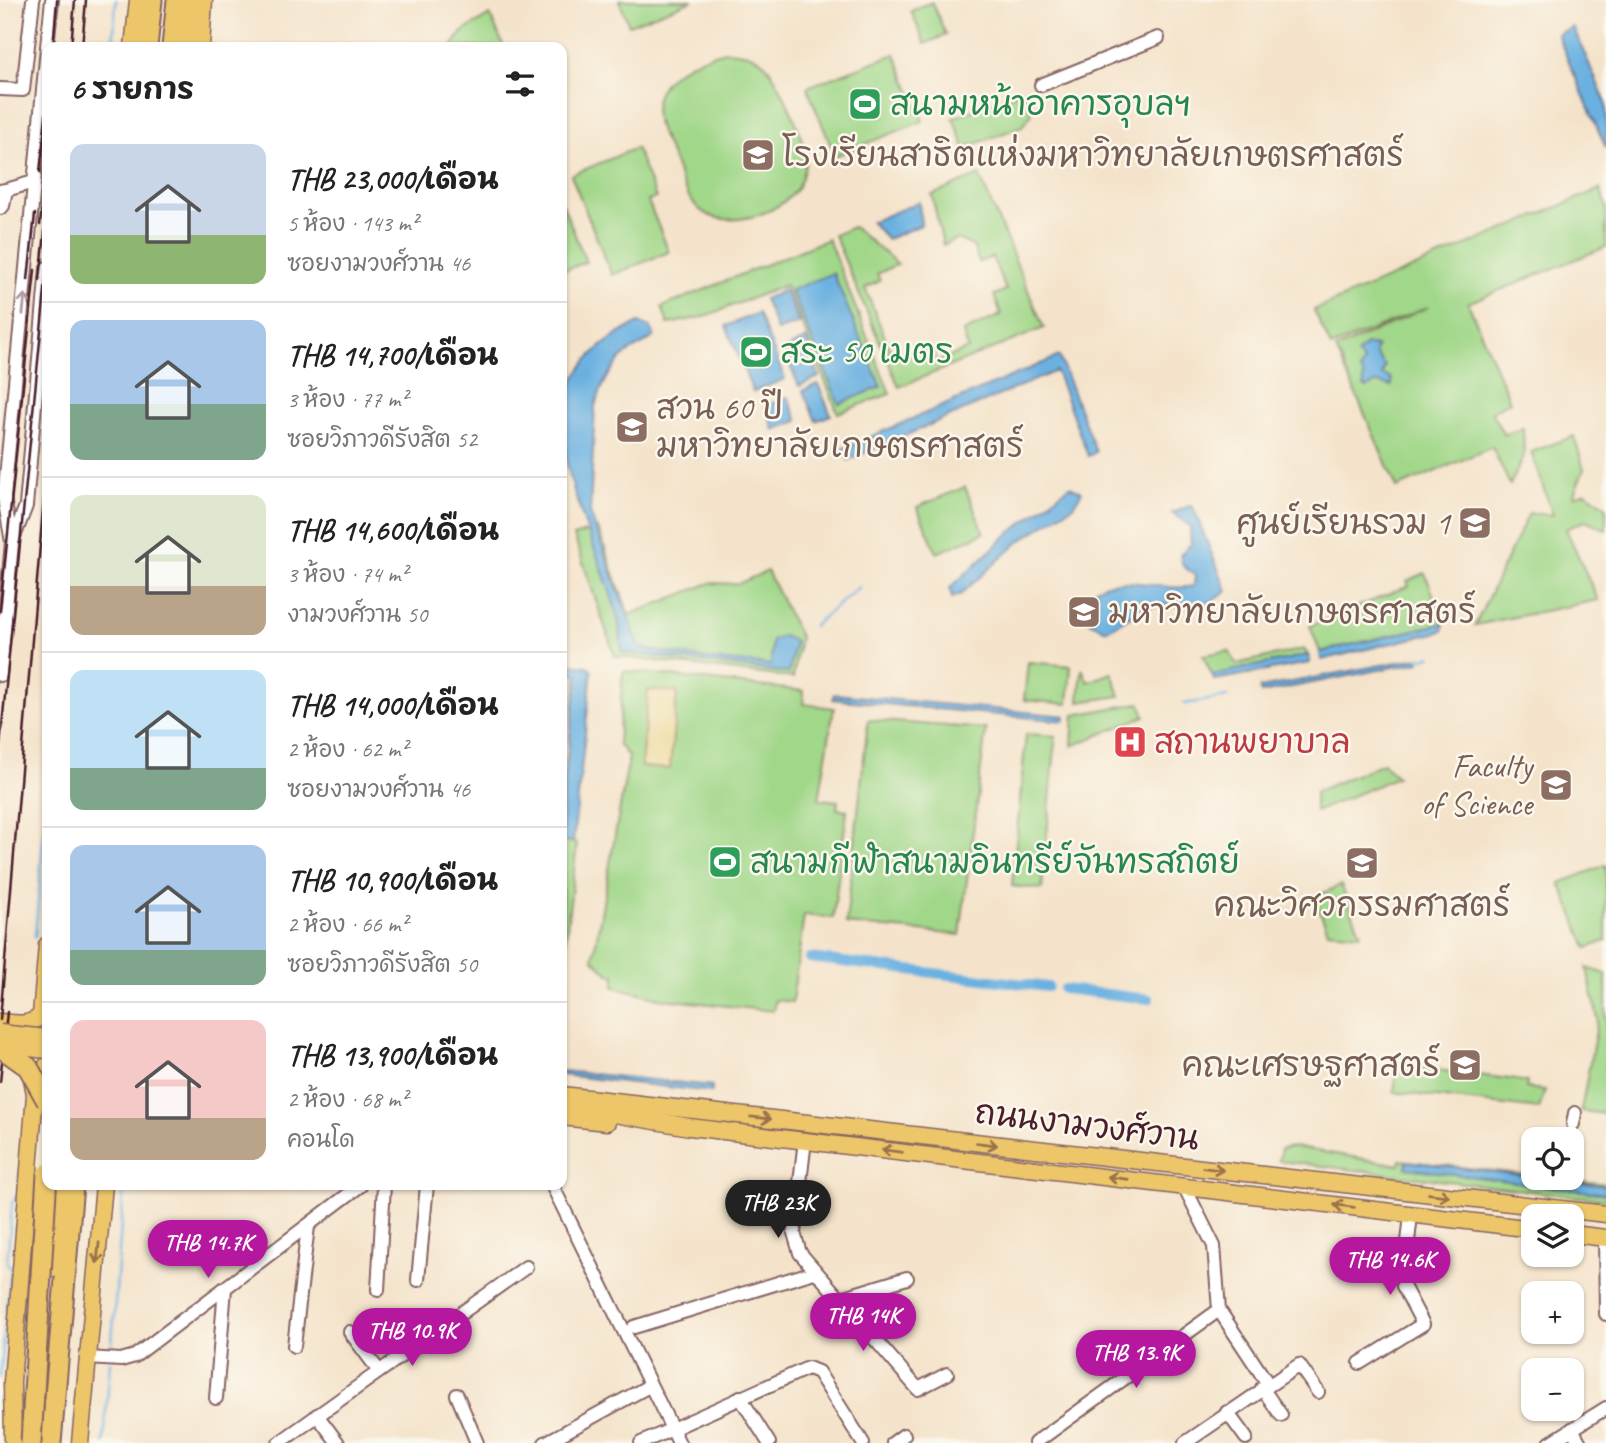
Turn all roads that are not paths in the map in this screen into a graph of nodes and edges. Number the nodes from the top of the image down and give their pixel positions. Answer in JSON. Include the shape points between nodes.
{"nodes":[{"id":1,"x":33,"y":0,"type":"edge"},
{"id":2,"x":52,"y":0,"type":"edge"},
{"id":3,"x":138,"y":0,"type":"edge"},
{"id":4,"x":150,"y":0,"type":"edge"},
{"id":5,"x":157,"y":0,"type":"edge"},
{"id":6,"x":177,"y":0,"type":"edge"},
{"id":7,"x":192,"y":0,"type":"edge"},
{"id":8,"x":204,"y":0,"type":"edge"},
{"id":9,"x":1158,"y":38,"type":"dead end"},
{"id":10,"x":48,"y":42,"type":"edge"},
{"id":11,"x":134,"y":42,"type":"edge"},
{"id":12,"x":146,"y":42,"type":"edge"},
{"id":13,"x":153,"y":42,"type":"edge"},
{"id":14,"x":173,"y":42,"type":"edge"},
{"id":15,"x":188,"y":42,"type":"edge"},
{"id":16,"x":201,"y":42,"type":"edge"},
{"id":17,"x":1041,"y":85,"type":"dead end"},
{"id":18,"x":0,"y":89,"type":"edge"},
{"id":19,"x":23,"y":90,"type":"junction"},
{"id":20,"x":42,"y":90,"type":"edge"},
{"id":21,"x":42,"y":104,"type":"edge"},
{"id":22,"x":41,"y":180,"type":"edge"},
{"id":23,"x":3,"y":190,"type":"edge"},
{"id":24,"x":0,"y":208,"type":"edge"},
{"id":25,"x":42,"y":325,"type":"edge"},
{"id":26,"x":12,"y":542,"type":"junction"},
{"id":27,"x":3,"y":598,"type":"edge"},
{"id":28,"x":0,"y":675,"type":"edge"},
{"id":29,"x":42,"y":1003,"type":"edge"},
{"id":30,"x":0,"y":1022,"type":"edge"},
{"id":31,"x":0,"y":1032,"type":"edge"},
{"id":32,"x":42,"y":1037,"type":"edge"},
{"id":33,"x":0,"y":1046,"type":"edge"},
{"id":34,"x":42,"y":1050,"type":"edge"},
{"id":35,"x":0,"y":1058,"type":"edge"},
{"id":36,"x":567,"y":1087,"type":"edge"},
{"id":37,"x":42,"y":1092,"type":"edge"},
{"id":38,"x":567,"y":1096,"type":"edge"},
{"id":39,"x":567,"y":1106,"type":"edge"},
{"id":40,"x":693,"y":1110,"type":"junction"},
{"id":41,"x":567,"y":1117,"type":"edge"},
{"id":42,"x":42,"y":1122,"type":"edge"},
{"id":43,"x":690,"y":1127,"type":"junction"},
{"id":44,"x":805,"y":1140,"type":"junction"},
{"id":45,"x":1184,"y":1185,"type":"junction"},
{"id":46,"x":46,"y":1190,"type":"edge"},
{"id":47,"x":49,"y":1190,"type":"edge"},
{"id":48,"x":57,"y":1190,"type":"edge"},
{"id":49,"x":73,"y":1190,"type":"edge"},
{"id":50,"x":82,"y":1190,"type":"edge"},
{"id":51,"x":104,"y":1190,"type":"edge"},
{"id":52,"x":355,"y":1190,"type":"edge"},
{"id":53,"x":384,"y":1190,"type":"edge"},
{"id":54,"x":427,"y":1190,"type":"edge"},
{"id":55,"x":554,"y":1190,"type":"edge"},
{"id":56,"x":1606,"y":1214,"type":"edge"},
{"id":57,"x":1411,"y":1215,"type":"junction"},
{"id":58,"x":308,"y":1226,"type":"junction"},
{"id":59,"x":1521,"y":1228,"type":"edge"},
{"id":60,"x":1584,"y":1235,"type":"edge"},
{"id":61,"x":1606,"y":1238,"type":"edge"},
{"id":62,"x":526,"y":1267,"type":"dead end"},
{"id":63,"x":814,"y":1272,"type":"junction"},
{"id":64,"x":907,"y":1278,"type":"dead end"},
{"id":65,"x":418,"y":1280,"type":"dead end"},
{"id":66,"x":225,"y":1288,"type":"junction"},
{"id":67,"x":378,"y":1290,"type":"dead end"},
{"id":68,"x":838,"y":1299,"type":"junction"},
{"id":69,"x":1219,"y":1310,"type":"junction"},
{"id":70,"x":1606,"y":1314,"type":"edge"},
{"id":71,"x":634,"y":1327,"type":"dead end"},
{"id":72,"x":351,"y":1332,"type":"dead end"},
{"id":73,"x":294,"y":1346,"type":"dead end"},
{"id":74,"x":87,"y":1358,"type":"junction"},
{"id":75,"x":1360,"y":1363,"type":"dead end"},
{"id":76,"x":379,"y":1371,"type":"junction"},
{"id":77,"x":947,"y":1374,"type":"dead end"},
{"id":78,"x":649,"y":1386,"type":"junction"},
{"id":79,"x":1265,"y":1386,"type":"junction"},
{"id":80,"x":1318,"y":1391,"type":"dead end"},
{"id":81,"x":457,"y":1395,"type":"dead end"},
{"id":82,"x":740,"y":1396,"type":"junction"},
{"id":83,"x":216,"y":1398,"type":"dead end"},
{"id":84,"x":1606,"y":1408,"type":"edge"},
{"id":85,"x":1227,"y":1412,"type":"junction"},
{"id":86,"x":317,"y":1415,"type":"junction"},
{"id":87,"x":1281,"y":1415,"type":"dead end"},
{"id":88,"x":671,"y":1429,"type":"junction"},
{"id":89,"x":1572,"y":1429,"type":"junction"},
{"id":90,"x":905,"y":1434,"type":"dead end"},
{"id":91,"x":1247,"y":1438,"type":"dead end"},
{"id":92,"x":1194,"y":1441,"type":"edge"},
{"id":93,"x":14,"y":1443,"type":"edge"},
{"id":94,"x":30,"y":1443,"type":"edge"},
{"id":95,"x":37,"y":1443,"type":"edge"},
{"id":96,"x":51,"y":1443,"type":"edge"},
{"id":97,"x":63,"y":1443,"type":"edge"},
{"id":98,"x":80,"y":1443,"type":"edge"},
{"id":99,"x":279,"y":1443,"type":"edge"},
{"id":100,"x":338,"y":1443,"type":"edge"},
{"id":101,"x":477,"y":1443,"type":"edge"},
{"id":102,"x":545,"y":1443,"type":"edge"},
{"id":103,"x":640,"y":1443,"type":"edge"},
{"id":104,"x":679,"y":1443,"type":"edge"},
{"id":105,"x":769,"y":1443,"type":"edge"},
{"id":106,"x":863,"y":1443,"type":"edge"},
{"id":107,"x":892,"y":1443,"type":"edge"},
{"id":108,"x":1035,"y":1443,"type":"edge"},
{"id":109,"x":1550,"y":1443,"type":"edge"},
{"id":110,"x":1580,"y":1443,"type":"edge"}],
"edges":[{"from":1,"to":19,"type":"street"},
{"from":2,"to":10,"type":"street"},
{"from":3,"to":11,"type":"main road"},
{"from":4,"to":12,"type":"highway"},
{"from":5,"to":13,"type":"highway"},
{"from":6,"to":14,"type":"highway"},
{"from":7,"to":15,"type":"highway"},
{"from":8,"to":16,"type":"main road"},
{"from":9,"to":17,"type":"street"},
{"from":18,"to":19,"type":"street"},
{"from":19,"to":20,"type":"street"},
{"from":21,"to":22,"type":"street"},
{"from":22,"to":23,"type":"street"},
{"from":26,"to":22,"type":"street","one_way":true,"via":[[4,498]]},
{"from":23,"to":24,"type":"street","via":[[4,206]]},
{"from":25,"to":26,"type":"street","via":[[26,506]]},
{"from":26,"to":27,"type":"street"},
{"from":27,"to":28,"type":"street"},
{"from":29,"to":30,"type":"main road","via":[[35,1021]]},
{"from":31,"to":32,"type":"main road","bridge":true},
{"from":33,"to":34,"type":"main road","bridge":true},
{"from":33,"to":37,"type":"highway","bridge":true,"via":[[28,1067]]},
{"from":35,"to":93,"type":"main road","via":[[26,1071],[36,1094],[12,1382]]},
{"from":36,"to":40,"type":"main road"},
{"from":38,"to":40,"type":"main road","name":"ถนนงามวงศ์วาน"},
{"from":39,"to":43,"type":"main road","name":"ถนนงามวงศ์วาน"},
{"from":40,"to":56,"type":"main road","name":"ถนนงามวงศ์วาน","one_way":true},
{"from":41,"to":43,"type":"main road"},
{"from":42,"to":93,"type":"main road"},
{"from":43,"to":44,"type":"main road","name":"ถนนงามวงศ์วาน"},
{"from":45,"to":44,"type":"main road","name":"ถนนงามวงศ์วาน","one_way":true},
{"from":44,"to":63,"type":"street","via":[[795,1240]]},
{"from":57,"to":45,"type":"main road","name":"ถนนงามวงศ์วาน","one_way":true},
{"from":45,"to":69,"type":"street","via":[[1214,1246]]},
{"from":46,"to":94,"type":"highway","bridge":true},
{"from":47,"to":94,"type":"highway"},
{"from":48,"to":95,"type":"highway"},
{"from":49,"to":96,"type":"highway"},
{"from":50,"to":97,"type":"highway"},
{"from":51,"to":74,"type":"main road","one_way":true},
{"from":52,"to":58,"type":"street"},
{"from":53,"to":67,"type":"street"},
{"from":54,"to":65,"type":"street"},
{"from":55,"to":78,"type":"street"},
{"from":57,"to":59,"type":"main road","name":"ถนนงามวงศ์วาน"},
{"from":57,"to":75,"type":"street","via":[[1403,1286],[1423,1324]]},
{"from":58,"to":66,"type":"street"},
{"from":58,"to":73,"type":"street"},
{"from":60,"to":61,"type":"main road"},
{"from":61,"to":70,"type":"street"},
{"from":62,"to":76,"type":"street"},
{"from":63,"to":68,"type":"street"},
{"from":63,"to":71,"type":"street"},
{"from":64,"to":68,"type":"street"},
{"from":66,"to":74,"type":"street","via":[[135,1356]]},
{"from":66,"to":83,"type":"street"},
{"from":68,"to":77,"type":"street","via":[[918,1390]]},
{"from":69,"to":79,"type":"street"},
{"from":69,"to":108,"type":"street"},
{"from":72,"to":76,"type":"street"},
{"from":74,"to":98,"type":"main road"},
{"from":76,"to":86,"type":"street"},
{"from":78,"to":88,"type":"street"},
{"from":78,"to":102,"type":"street"},
{"from":79,"to":80,"type":"street","via":[[1298,1364]]},
{"from":79,"to":85,"type":"street"},
{"from":79,"to":87,"type":"street"},
{"from":81,"to":101,"type":"street"},
{"from":82,"to":88,"type":"street"},
{"from":82,"to":105,"type":"street"},
{"from":82,"to":106,"type":"street","via":[[801,1368],[813,1369]]},
{"from":84,"to":89,"type":"street"},
{"from":85,"to":91,"type":"street"},
{"from":85,"to":92,"type":"street"},
{"from":86,"to":99,"type":"street"},
{"from":86,"to":100,"type":"street"},
{"from":88,"to":103,"type":"street"},
{"from":88,"to":104,"type":"street"},
{"from":89,"to":109,"type":"street"},
{"from":89,"to":110,"type":"street"},
{"from":90,"to":107,"type":"street"}]}
